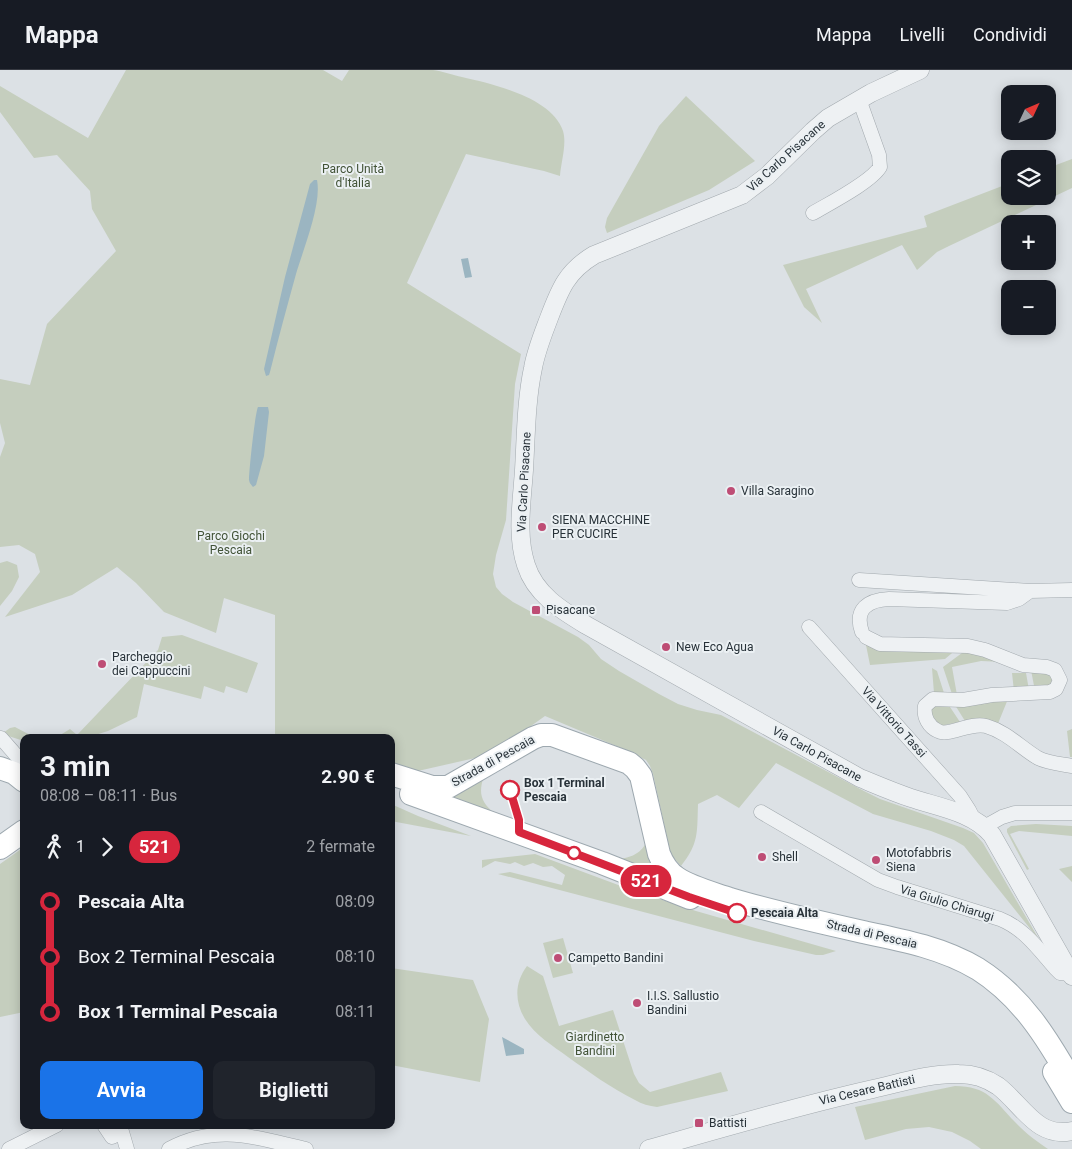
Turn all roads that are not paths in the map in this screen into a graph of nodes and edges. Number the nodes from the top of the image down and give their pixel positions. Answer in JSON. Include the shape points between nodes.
{"nodes":[{"id":1,"x":920,"y":70,"type":"edge"},
{"id":2,"x":859,"y":99,"type":"junction"},
{"id":3,"x":813,"y":213,"type":"dead end"},
{"id":4,"x":859,"y":580,"type":"dead end"},
{"id":5,"x":1072,"y":590,"type":"edge"},
{"id":6,"x":1030,"y":591,"type":"junction"},
{"id":7,"x":809,"y":627,"type":"dead end"},
{"id":8,"x":1,"y":738,"type":"edge"},
{"id":9,"x":17,"y":764,"type":"edge"},
{"id":10,"x":1072,"y":766,"type":"edge"},
{"id":11,"x":395,"y":775,"type":"edge"},
{"id":12,"x":395,"y":788,"type":"edge"},
{"id":13,"x":761,"y":812,"type":"dead end"},
{"id":14,"x":1072,"y":813,"type":"edge"},
{"id":15,"x":979,"y":824,"type":"junction"},
{"id":16,"x":20,"y":834,"type":"edge"},
{"id":17,"x":0,"y":848,"type":"edge"},
{"id":18,"x":1071,"y":975,"type":"edge"},
{"id":19,"x":1072,"y":1082,"type":"edge"},
{"id":20,"x":1072,"y":1102,"type":"edge"},
{"id":21,"x":49,"y":1129,"type":"edge"},
{"id":22,"x":1072,"y":1131,"type":"edge"},
{"id":23,"x":115,"y":1134,"type":"edge"},
{"id":24,"x":267,"y":1145,"type":"edge"},
{"id":25,"x":10,"y":1149,"type":"edge"},
{"id":26,"x":127,"y":1149,"type":"edge"},
{"id":27,"x":169,"y":1149,"type":"edge"},
{"id":28,"x":306,"y":1149,"type":"edge"},
{"id":29,"x":648,"y":1149,"type":"edge"}],
"edges":[{"from":1,"to":2,"type":"street","name":"Via Carlo Pisacane"},
{"from":2,"to":3,"type":"street","via":[[879,155],[880,167],[874,175]]},
{"from":2,"to":15,"type":"street","name":"Via Carlo Pisacane","via":[[821,124],[767,176],[742,195],[594,255],[567,278],[542,336],[531,378],[521,515],[522,550],[529,573],[540,590],[581,622],[860,778]]},
{"from":4,"to":6,"type":"street"},
{"from":5,"to":6,"type":"street"},
{"from":6,"to":10,"type":"street","via":[[1007,602],[873,601],[866,605],[860,624],[864,635],[880,644],[968,646],[1023,665],[1055,670],[1059,682],[1050,692],[962,700],[933,699],[925,706],[925,716],[941,733],[972,725],[985,726],[1043,760]]},
{"from":7,"to":15,"type":"street","name":"Via Vittorio Tassi","via":[[960,796]]},
{"from":8,"to":9,"type":"street"},
{"from":11,"to":19,"type":"main road","name":"Strada di Pescaia","via":[[432,787],[448,787],[545,734],[629,763],[641,776],[659,854],[675,877],[740,902],[913,943],[964,962],[990,977],[1025,1009]]},
{"from":12,"to":20,"type":"main road","name":"Strada di Pescaia","via":[[713,905],[954,969],[987,989],[1019,1018]]},
{"from":13,"to":18,"type":"street","name":"Via Giulio Chiarugi","via":[[878,880],[1014,925],[1060,973]]},
{"from":14,"to":15,"type":"street","via":[[1015,813]]},
{"from":15,"to":18,"type":"street","via":[[992,835]]},
{"from":16,"to":17,"type":"main road"},
{"from":21,"to":25,"type":"street"},
{"from":22,"to":29,"type":"street","name":"Via Cesare Battisti","via":[[1060,1133],[1044,1128],[998,1087],[978,1076],[958,1074],[922,1078],[835,1097]]},
{"from":23,"to":26,"type":"street"},
{"from":24,"to":27,"type":"street","via":[[233,1134],[210,1134]]},
{"from":24,"to":28,"type":"street"}]}
